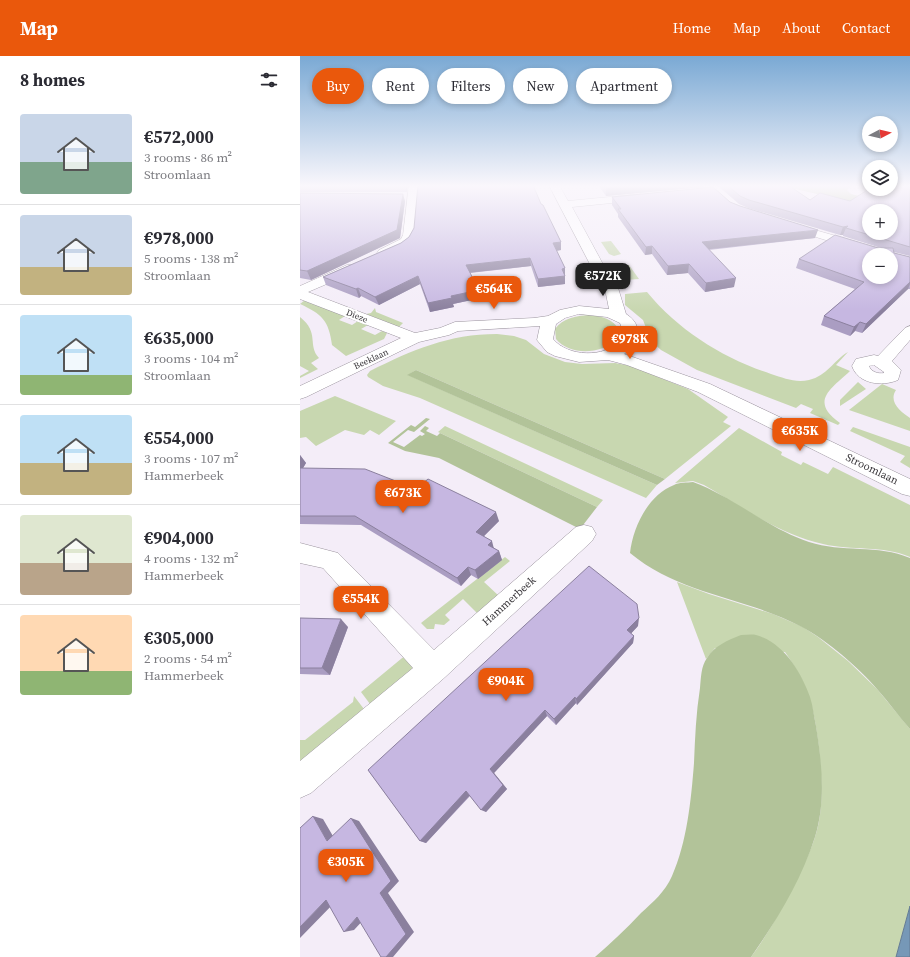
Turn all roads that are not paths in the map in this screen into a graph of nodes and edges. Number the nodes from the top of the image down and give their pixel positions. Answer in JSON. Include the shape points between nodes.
{"nodes":[{"id":1,"x":409,"y":227,"type":"edge"},
{"id":2,"x":576,"y":227,"type":"edge"},
{"id":3,"x":797,"y":227,"type":"edge"},
{"id":4,"x":866,"y":248,"type":"edge"},
{"id":5,"x":599,"y":268,"type":"junction"},
{"id":6,"x":300,"y":293,"type":"edge"},
{"id":7,"x":579,"y":310,"type":"junction"},
{"id":8,"x":619,"y":316,"type":"junction"},
{"id":9,"x":551,"y":320,"type":"junction"},
{"id":10,"x":910,"y":331,"type":"edge"},
{"id":11,"x":444,"y":332,"type":"junction"},
{"id":12,"x":414,"y":338,"type":"junction"},
{"id":13,"x":631,"y":338,"type":"junction"},
{"id":14,"x":545,"y":340,"type":"junction"},
{"id":15,"x":609,"y":355,"type":"junction"},
{"id":16,"x":882,"y":362,"type":"dead end"},
{"id":17,"x":704,"y":388,"type":"junction"},
{"id":18,"x":300,"y":394,"type":"edge"},
{"id":19,"x":910,"y":488,"type":"edge"},
{"id":20,"x":584,"y":534,"type":"dead end"},
{"id":21,"x":300,"y":553,"type":"edge"},
{"id":22,"x":433,"y":669,"type":"junction"},
{"id":23,"x":300,"y":782,"type":"edge"}],
"edges":[{"from":1,"to":6,"type":"street","name":"Dieze","via":[[406,241]]},
{"from":2,"to":5,"type":"street"},
{"from":3,"to":4,"type":"street"},
{"from":5,"to":7,"type":"street","via":[[596,273],[601,288],[591,303]]},
{"from":5,"to":8,"type":"street","via":[[611,281]]},
{"from":6,"to":12,"type":"street","name":"Dieze"},
{"from":7,"to":8,"type":"street","via":[[596,310]]},
{"from":7,"to":9,"type":"street"},
{"from":8,"to":13,"type":"street","via":[[625,319],[631,328]]},
{"from":9,"to":11,"type":"street","name":"Beeklaan","via":[[534,323],[474,324]]},
{"from":9,"to":14,"type":"street","via":[[545,329]]},
{"from":10,"to":16,"type":"street"},
{"from":11,"to":12,"type":"street","name":"Beeklaan"},
{"from":11,"to":14,"type":"street","name":"Beeklaan","via":[[509,331]]},
{"from":12,"to":18,"type":"street","name":"Beeklaan"},
{"from":13,"to":15,"type":"street","via":[[624,348]]},
{"from":13,"to":17,"type":"street","name":"Stroomlaan","via":[[639,348],[691,377]]},
{"from":14,"to":15,"type":"street","via":[[554,349],[569,356],[589,358]]},
{"from":15,"to":17,"type":"street","name":"Stroomlaan","via":[[627,359]]},
{"from":17,"to":19,"type":"street","name":"Stroomlaan"},
{"from":20,"to":22,"type":"street","name":"Hammerbeek"},
{"from":21,"to":22,"type":"street","via":[[330,560]]},
{"from":22,"to":23,"type":"street","name":"Hammerbeek"}]}
